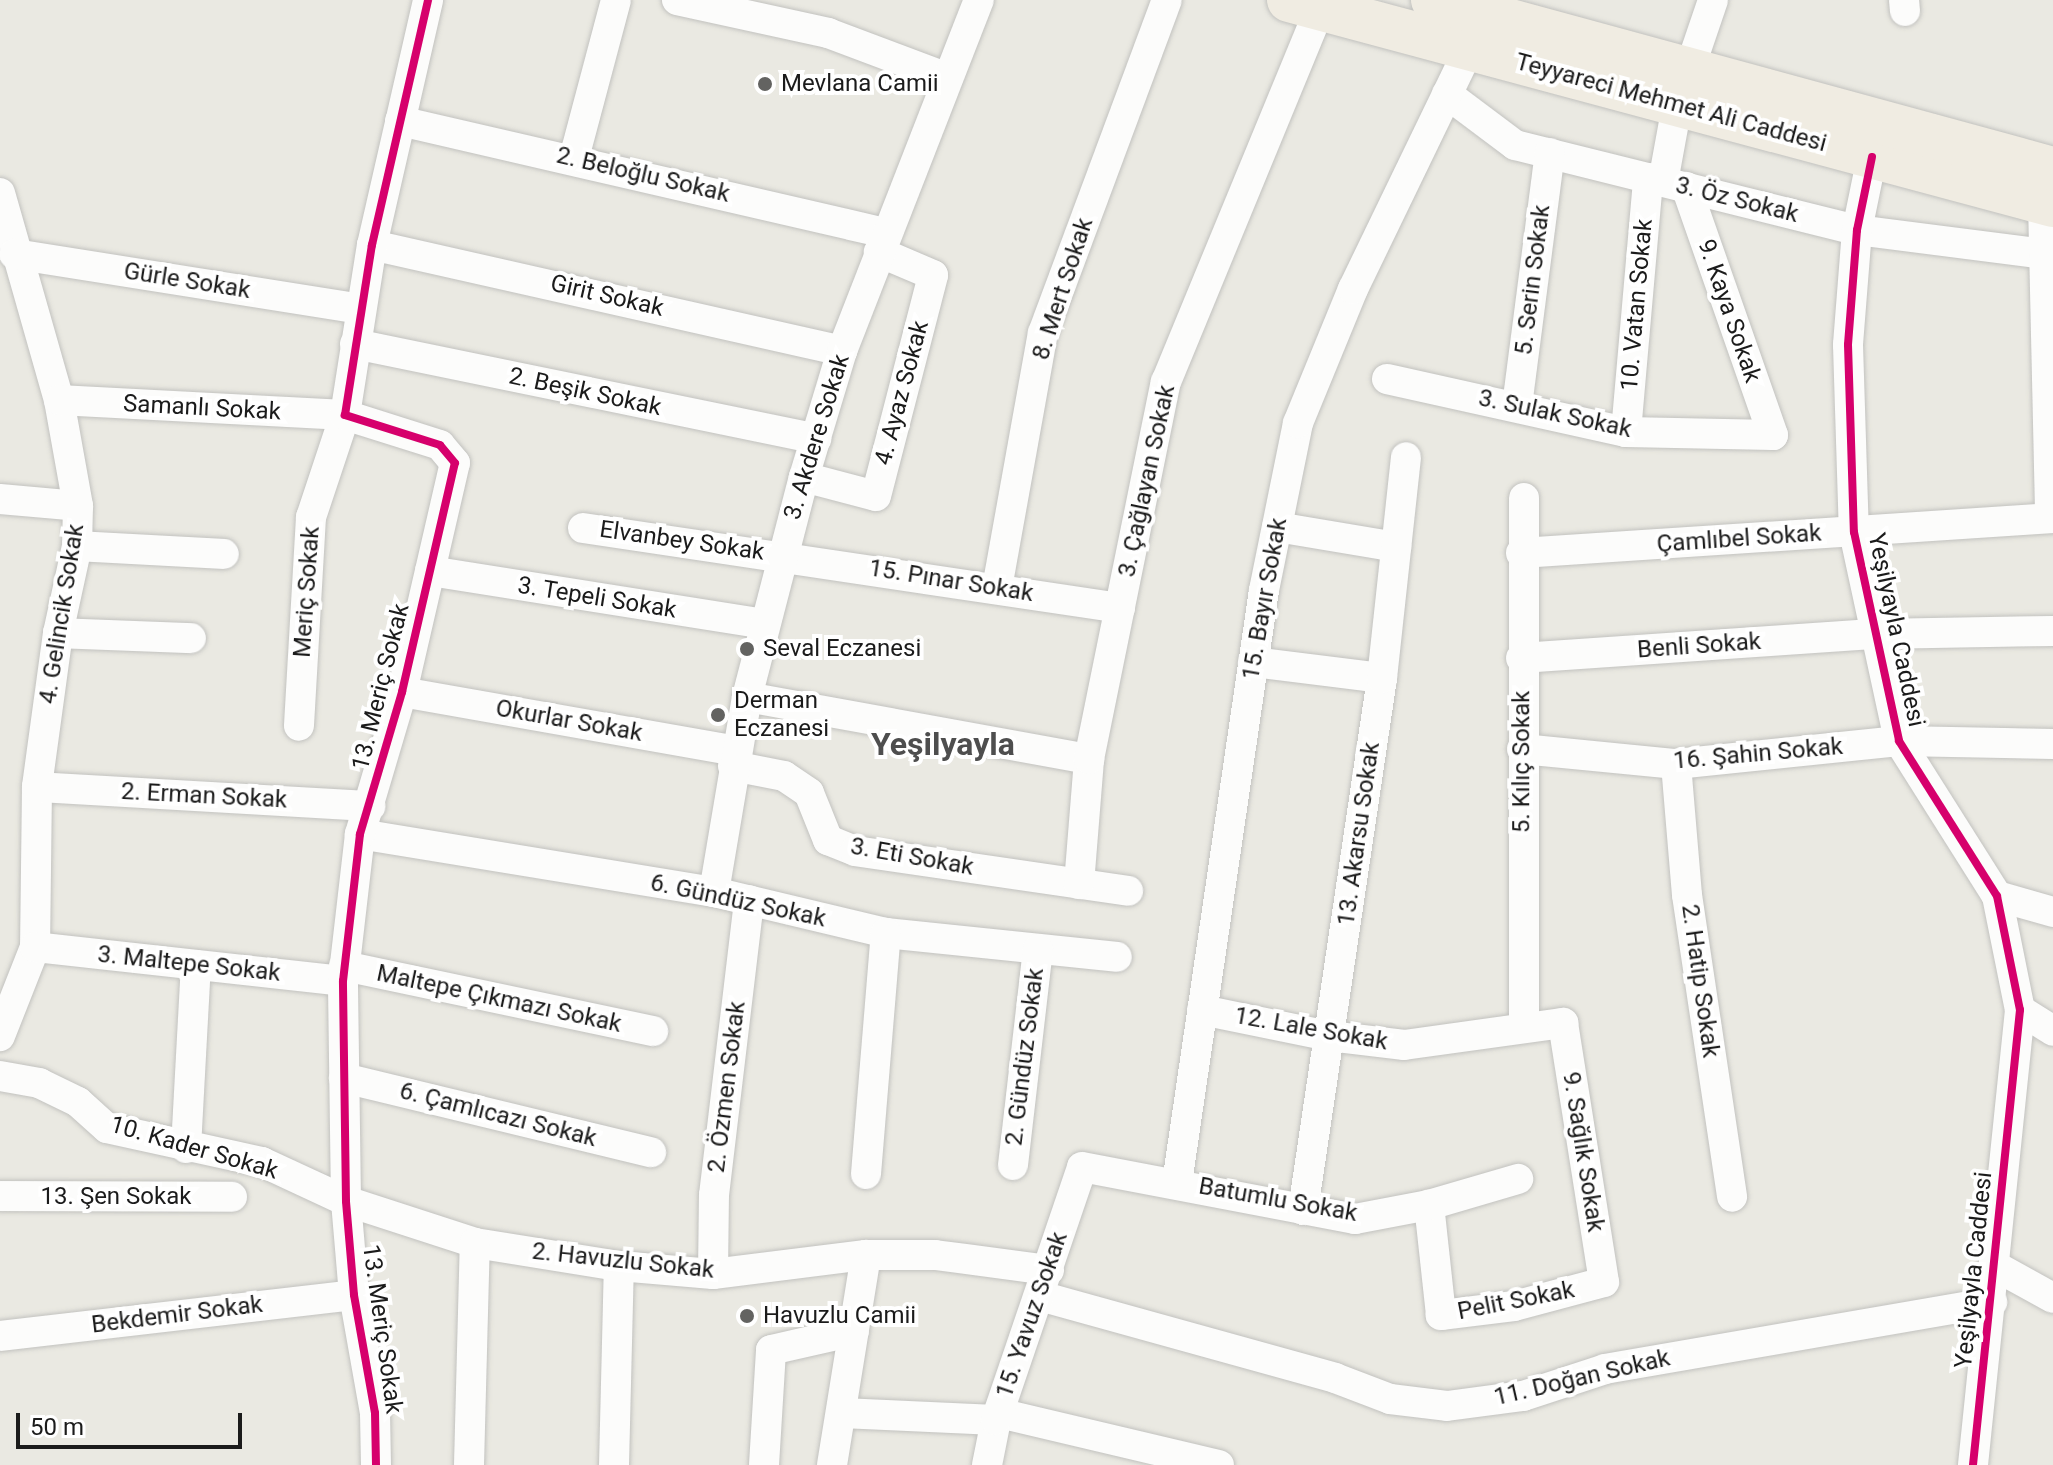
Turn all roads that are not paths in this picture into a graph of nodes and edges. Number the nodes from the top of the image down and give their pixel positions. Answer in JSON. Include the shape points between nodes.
{"nodes":[{"id":1,"x":428,"y":0,"type":"edge"},
{"id":2,"x":616,"y":0,"type":"edge"},
{"id":3,"x":677,"y":0,"type":"edge"},
{"id":4,"x":979,"y":0,"type":"edge"},
{"id":5,"x":1167,"y":0,"type":"edge"},
{"id":6,"x":1713,"y":0,"type":"edge"},
{"id":7,"x":1444,"y":1,"type":"edge"},
{"id":8,"x":1304,"y":4,"type":"edge"},
{"id":9,"x":1469,"y":49,"type":"junction"},
{"id":10,"x":948,"y":78,"type":"junction"},
{"id":11,"x":1683,"y":90,"type":"junction"},
{"id":12,"x":1447,"y":94,"type":"junction"},
{"id":13,"x":400,"y":121,"type":"junction"},
{"id":14,"x":1550,"y":153,"type":"junction"},
{"id":15,"x":1872,"y":157,"type":"junction"},
{"id":16,"x":574,"y":158,"type":"junction"},
{"id":17,"x":1665,"y":182,"type":"junction"},
{"id":18,"x":2050,"y":192,"type":"edge"},
{"id":19,"x":0,"y":193,"type":"edge"},
{"id":20,"x":1857,"y":230,"type":"junction"},
{"id":21,"x":883,"y":243,"type":"junction"},
{"id":22,"x":372,"y":245,"type":"junction"},
{"id":23,"x":14,"y":254,"type":"junction"},
{"id":24,"x":2044,"y":254,"type":"junction"},
{"id":25,"x":360,"y":309,"type":"junction"},
{"id":26,"x":355,"y":344,"type":"junction"},
{"id":27,"x":842,"y":351,"type":"junction"},
{"id":28,"x":1387,"y":379,"type":"dead end"},
{"id":29,"x":59,"y":400,"type":"junction"},
{"id":30,"x":1517,"y":406,"type":"junction"},
{"id":31,"x":345,"y":415,"type":"junction"},
{"id":32,"x":1626,"y":432,"type":"junction"},
{"id":33,"x":1773,"y":435,"type":"joint"},
{"id":34,"x":816,"y":439,"type":"junction"},
{"id":35,"x":1406,"y":457,"type":"dead end"},
{"id":36,"x":804,"y":477,"type":"junction"},
{"id":37,"x":1524,"y":498,"type":"dead end"},
{"id":38,"x":0,"y":499,"type":"edge"},
{"id":39,"x":78,"y":506,"type":"junction"},
{"id":40,"x":2051,"y":518,"type":"edge"},
{"id":41,"x":1277,"y":527,"type":"junction"},
{"id":42,"x":583,"y":528,"type":"dead end"},
{"id":43,"x":1854,"y":532,"type":"junction"},
{"id":44,"x":77,"y":546,"type":"junction"},
{"id":45,"x":1396,"y":547,"type":"junction"},
{"id":46,"x":1521,"y":553,"type":"junction"},
{"id":47,"x":224,"y":554,"type":"dead end"},
{"id":48,"x":782,"y":554,"type":"junction"},
{"id":49,"x":430,"y":571,"type":"junction"},
{"id":50,"x":997,"y":588,"type":"junction"},
{"id":51,"x":1120,"y":608,"type":"junction"},
{"id":52,"x":765,"y":624,"type":"junction"},
{"id":53,"x":2053,"y":631,"type":"edge"},
{"id":54,"x":58,"y":633,"type":"junction"},
{"id":55,"x":1876,"y":634,"type":"junction"},
{"id":56,"x":191,"y":638,"type":"dead end"},
{"id":57,"x":1521,"y":658,"type":"junction"},
{"id":58,"x":1253,"y":662,"type":"junction"},
{"id":59,"x":1382,"y":678,"type":"junction"},
{"id":60,"x":402,"y":692,"type":"junction"},
{"id":61,"x":747,"y":697,"type":"junction"},
{"id":62,"x":299,"y":726,"type":"dead end"},
{"id":63,"x":1899,"y":741,"type":"junction"},
{"id":64,"x":2053,"y":744,"type":"edge"},
{"id":65,"x":1522,"y":749,"type":"junction"},
{"id":66,"x":735,"y":758,"type":"junction"},
{"id":67,"x":1089,"y":759,"type":"junction"},
{"id":68,"x":1676,"y":764,"type":"junction"},
{"id":69,"x":37,"y":787,"type":"junction"},
{"id":70,"x":370,"y":806,"type":"junction"},
{"id":71,"x":360,"y":834,"type":"junction"},
{"id":72,"x":1079,"y":884,"type":"junction"},
{"id":73,"x":1128,"y":891,"type":"dead end"},
{"id":74,"x":714,"y":892,"type":"junction"},
{"id":75,"x":1997,"y":896,"type":"junction"},
{"id":76,"x":749,"y":900,"type":"junction"},
{"id":77,"x":2053,"y":912,"type":"edge"},
{"id":78,"x":886,"y":933,"type":"junction"},
{"id":79,"x":35,"y":947,"type":"junction"},
{"id":80,"x":1038,"y":949,"type":"junction"},
{"id":81,"x":1117,"y":957,"type":"dead end"},
{"id":82,"x":196,"y":965,"type":"junction"},
{"id":83,"x":344,"y":974,"type":"junction"},
{"id":84,"x":1202,"y":1010,"type":"junction"},
{"id":85,"x":2020,"y":1010,"type":"junction"},
{"id":86,"x":1563,"y":1023,"type":"joint"},
{"id":87,"x":1524,"y":1027,"type":"junction"},
{"id":88,"x":653,"y":1031,"type":"dead end"},
{"id":89,"x":2053,"y":1031,"type":"edge"},
{"id":90,"x":0,"y":1036,"type":"edge"},
{"id":91,"x":1329,"y":1036,"type":"junction"},
{"id":92,"x":0,"y":1076,"type":"edge"},
{"id":93,"x":344,"y":1078,"type":"junction"},
{"id":94,"x":186,"y":1148,"type":"junction"},
{"id":95,"x":651,"y":1152,"type":"dead end"},
{"id":96,"x":1013,"y":1165,"type":"dead end"},
{"id":97,"x":1082,"y":1167,"type":"joint"},
{"id":98,"x":866,"y":1174,"type":"dead end"},
{"id":99,"x":1518,"y":1179,"type":"dead end"},
{"id":100,"x":1177,"y":1183,"type":"junction"},
{"id":101,"x":0,"y":1196,"type":"edge"},
{"id":102,"x":232,"y":1197,"type":"dead end"},
{"id":103,"x":1732,"y":1197,"type":"dead end"},
{"id":104,"x":346,"y":1201,"type":"junction"},
{"id":105,"x":1429,"y":1205,"type":"junction"},
{"id":106,"x":1303,"y":1210,"type":"junction"},
{"id":107,"x":475,"y":1243,"type":"junction"},
{"id":108,"x":866,"y":1255,"type":"junction"},
{"id":109,"x":619,"y":1266,"type":"junction"},
{"id":110,"x":1995,"y":1266,"type":"junction"},
{"id":111,"x":713,"y":1274,"type":"junction"},
{"id":112,"x":1604,"y":1282,"type":"joint"},
{"id":113,"x":1044,"y":1283,"type":"junction"},
{"id":114,"x":354,"y":1295,"type":"junction"},
{"id":115,"x":2053,"y":1298,"type":"edge"},
{"id":116,"x":1992,"y":1302,"type":"junction"},
{"id":117,"x":854,"y":1331,"type":"junction"},
{"id":118,"x":0,"y":1336,"type":"edge"},
{"id":119,"x":842,"y":1413,"type":"junction"},
{"id":120,"x":998,"y":1417,"type":"junction"},
{"id":121,"x":376,"y":1465,"type":"edge"},
{"id":122,"x":469,"y":1465,"type":"edge"},
{"id":123,"x":614,"y":1465,"type":"edge"},
{"id":124,"x":764,"y":1465,"type":"edge"},
{"id":125,"x":832,"y":1465,"type":"edge"},
{"id":126,"x":987,"y":1465,"type":"edge"},
{"id":127,"x":1219,"y":1465,"type":"edge"},
{"id":128,"x":1973,"y":1465,"type":"edge"}],
"edges":[{"from":1,"to":13,"type":"street"},
{"from":2,"to":16,"type":"street"},
{"from":3,"to":10,"type":"street","via":[[828,33]]},
{"from":4,"to":10,"type":"street","name":"3. Akdere Sokak"},
{"from":5,"to":50,"type":"street","name":"8. Mert Sokak","via":[[1043,333]]},
{"from":6,"to":11,"type":"street","name":"10. Vatan Sokak"},
{"from":7,"to":11,"type":"main road","name":"Teyyareci Mehmet Ali Caddesi"},
{"from":8,"to":9,"type":"main road","name":"Teyyareci Mehmet Ali Caddesi"},
{"from":8,"to":51,"type":"street","name":"3. Çağlayan Sokak","via":[[1166,382]]},
{"from":9,"to":11,"type":"main road","name":"Teyyareci Mehmet Ali Caddesi"},
{"from":9,"to":12,"type":"street","name":"15. Bayır Sokak"},
{"from":10,"to":21,"type":"street","name":"3. Akdere Sokak"},
{"from":11,"to":15,"type":"main road","name":"Teyyareci Mehmet Ali Caddesi"},
{"from":11,"to":17,"type":"street","name":"10. Vatan Sokak"},
{"from":11,"to":18,"type":"main road","name":"Teyyareci Mehmet Ali Caddesi"},
{"from":12,"to":14,"type":"street","name":"3. Öz Sokak","via":[[1515,145]]},
{"from":12,"to":41,"type":"street","name":"15. Bayır Sokak","via":[[1353,289],[1298,423]]},
{"from":13,"to":16,"type":"street","name":"2. Beloğlu Sokak"},
{"from":13,"to":22,"type":"street"},
{"from":14,"to":17,"type":"street","name":"3. Öz Sokak"},
{"from":14,"to":30,"type":"street","name":"5. Serin Sokak"},
{"from":15,"to":18,"type":"main road","name":"Teyyareci Mehmet Ali Caddesi"},
{"from":15,"to":20,"type":"street","name":"Yeşilyayla Caddesi"},
{"from":16,"to":21,"type":"street","name":"2. Beloğlu Sokak"},
{"from":17,"to":20,"type":"street","name":"3. Öz Sokak"},
{"from":17,"to":32,"type":"street","name":"10. Vatan Sokak"},
{"from":17,"to":33,"type":"street","name":"9. Kaya Sokak"},
{"from":18,"to":24,"type":"street"},
{"from":19,"to":23,"type":"street","name":"4. Gelincik Sokak"},
{"from":20,"to":24,"type":"street","name":"3. Öz Sokak"},
{"from":20,"to":43,"type":"street","name":"Yeşilyayla Caddesi","via":[[1848,345]]},
{"from":21,"to":27,"type":"street","name":"3. Akdere Sokak"},
{"from":21,"to":36,"type":"street","name":"4. Ayaz Sokak","via":[[933,275],[876,496]]},
{"from":22,"to":25,"type":"street"},
{"from":22,"to":27,"type":"street","name":"Girit Sokak"},
{"from":23,"to":25,"type":"street","name":"Gürle Sokak"},
{"from":23,"to":29,"type":"street","name":"4. Gelincik Sokak"},
{"from":24,"to":40,"type":"street"},
{"from":25,"to":26,"type":"street"},
{"from":26,"to":31,"type":"street"},
{"from":26,"to":34,"type":"street","name":"2. Beşik Sokak"},
{"from":27,"to":34,"type":"street","name":"3. Akdere Sokak"},
{"from":28,"to":30,"type":"street","name":"3. Sulak Sokak"},
{"from":29,"to":31,"type":"street","name":"Samanlı Sokak"},
{"from":29,"to":39,"type":"street","name":"4. Gelincik Sokak"},
{"from":30,"to":32,"type":"street","name":"3. Sulak Sokak"},
{"from":31,"to":49,"type":"street","name":"13. Meriç Sokak","via":[[440,445],[455,463]]},
{"from":31,"to":62,"type":"street","name":"Meriç Sokak","via":[[311,517]]},
{"from":32,"to":33,"type":"street","name":"3. Sulak Sokak"},
{"from":34,"to":36,"type":"street","name":"3. Akdere Sokak"},
{"from":35,"to":45,"type":"street","name":"13. Akarsu Sokak"},
{"from":36,"to":48,"type":"street","name":"3. Akdere Sokak"},
{"from":37,"to":46,"type":"street","name":"5. Kılıç Sokak"},
{"from":38,"to":39,"type":"street"},
{"from":39,"to":44,"type":"street","name":"4. Gelincik Sokak"},
{"from":40,"to":43,"type":"street","name":"Çamlıbel Sokak"},
{"from":41,"to":45,"type":"street"},
{"from":41,"to":58,"type":"street","name":"15. Bayır Sokak"},
{"from":42,"to":48,"type":"street","name":"Elvanbey Sokak"},
{"from":43,"to":46,"type":"street","name":"Çamlıbel Sokak"},
{"from":43,"to":55,"type":"street","name":"Yeşilyayla Caddesi"},
{"from":44,"to":47,"type":"street"},
{"from":44,"to":54,"type":"street","name":"4. Gelincik Sokak"},
{"from":45,"to":59,"type":"street","name":"13. Akarsu Sokak"},
{"from":46,"to":57,"type":"street","name":"5. Kılıç Sokak"},
{"from":48,"to":50,"type":"street","name":"15. Pınar Sokak"},
{"from":48,"to":52,"type":"street","name":"3. Akdere Sokak"},
{"from":49,"to":52,"type":"street","name":"3. Tepeli Sokak"},
{"from":49,"to":60,"type":"street","name":"13. Meriç Sokak"},
{"from":50,"to":51,"type":"street","name":"15. Pınar Sokak"},
{"from":51,"to":67,"type":"street","name":"3. Çağlayan Sokak"},
{"from":52,"to":61,"type":"street","name":"3. Akdere Sokak"},
{"from":53,"to":55,"type":"street","name":"Benli Sokak"},
{"from":54,"to":56,"type":"street"},
{"from":54,"to":69,"type":"street","name":"4. Gelincik Sokak"},
{"from":55,"to":57,"type":"street","name":"Benli Sokak"},
{"from":55,"to":63,"type":"street","name":"Yeşilyayla Caddesi"},
{"from":57,"to":65,"type":"street","name":"5. Kılıç Sokak"},
{"from":58,"to":59,"type":"street"},
{"from":58,"to":84,"type":"street","name":"15. Bayır Sokak"},
{"from":59,"to":91,"type":"street","name":"13. Akarsu Sokak"},
{"from":60,"to":66,"type":"street","name":"Okurlar Sokak"},
{"from":60,"to":70,"type":"street","name":"13. Meriç Sokak"},
{"from":61,"to":66,"type":"street","name":"3. Akdere Sokak"},
{"from":61,"to":67,"type":"street"},
{"from":63,"to":64,"type":"street","name":"16. Şahin Sokak"},
{"from":63,"to":68,"type":"street","name":"16. Şahin Sokak"},
{"from":63,"to":75,"type":"street","name":"Yeşilyayla Caddesi"},
{"from":65,"to":68,"type":"street","name":"16. Şahin Sokak"},
{"from":65,"to":87,"type":"street","name":"5. Kılıç Sokak"},
{"from":66,"to":72,"type":"street","name":"3. Eti Sokak","via":[[784,776],[809,793],[828,840],[855,851]]},
{"from":66,"to":74,"type":"street","name":"3. Akdere Sokak"},
{"from":67,"to":72,"type":"street","name":"3. Çağlayan Sokak"},
{"from":68,"to":103,"type":"street","name":"2. Hatip Sokak","via":[[1687,895]]},
{"from":69,"to":70,"type":"street","name":"2. Erman Sokak"},
{"from":69,"to":79,"type":"street","name":"4. Gelincik Sokak"},
{"from":70,"to":71,"type":"street","name":"13. Meriç Sokak"},
{"from":71,"to":74,"type":"street","name":"6. Gündüz Sokak"},
{"from":71,"to":83,"type":"street","name":"13. Meriç Sokak"},
{"from":72,"to":73,"type":"street","name":"3. Eti Sokak"},
{"from":74,"to":76,"type":"street","name":"6. Gündüz Sokak"},
{"from":75,"to":77,"type":"street"},
{"from":75,"to":85,"type":"street","name":"Yeşilyayla Caddesi"},
{"from":76,"to":78,"type":"street","name":"6. Gündüz Sokak"},
{"from":76,"to":111,"type":"street","name":"2. Özmen Sokak","via":[[714,1195]]},
{"from":78,"to":80,"type":"street","name":"6. Gündüz Sokak"},
{"from":78,"to":98,"type":"street"},
{"from":79,"to":82,"type":"street","name":"3. Maltepe Sokak"},
{"from":79,"to":90,"type":"street","name":"4. Gelincik Sokak"},
{"from":80,"to":81,"type":"street","name":"6. Gündüz Sokak"},
{"from":80,"to":96,"type":"street","name":"2. Gündüz Sokak"},
{"from":82,"to":83,"type":"street","name":"3. Maltepe Sokak"},
{"from":82,"to":94,"type":"street"},
{"from":83,"to":88,"type":"street","name":"Maltepe Çıkmazı Sokak"},
{"from":83,"to":93,"type":"street","name":"13. Meriç Sokak"},
{"from":84,"to":91,"type":"street","name":"12. Lale Sokak"},
{"from":84,"to":100,"type":"street","name":"15. Bayır Sokak"},
{"from":85,"to":89,"type":"street"},
{"from":85,"to":110,"type":"street","name":"Yeşilyayla Caddesi"},
{"from":86,"to":87,"type":"street","name":"12. Lale Sokak"},
{"from":86,"to":112,"type":"street","name":"9. Sağlık Sokak"},
{"from":87,"to":91,"type":"street","name":"12. Lale Sokak","via":[[1404,1045]]},
{"from":91,"to":106,"type":"street","name":"13. Akarsu Sokak"},
{"from":92,"to":94,"type":"street","name":"10. Kader Sokak","via":[[39,1083],[78,1102],[107,1128]]},
{"from":93,"to":95,"type":"street","name":"6. Çamlıcazı Sokak"},
{"from":93,"to":104,"type":"street","name":"13. Meriç Sokak"},
{"from":94,"to":104,"type":"street","name":"10. Kader Sokak","via":[[262,1162]]},
{"from":97,"to":100,"type":"street","name":"Batumlu Sokak"},
{"from":97,"to":113,"type":"street","name":"15. Yavuz Sokak"},
{"from":99,"to":105,"type":"street","name":"Batumlu Sokak"},
{"from":100,"to":106,"type":"street","name":"Batumlu Sokak"},
{"from":101,"to":102,"type":"street","name":"13. Şen Sokak"},
{"from":104,"to":107,"type":"street","name":"2. Havuzlu Sokak"},
{"from":104,"to":114,"type":"street","name":"13. Meriç Sokak"},
{"from":105,"to":106,"type":"street","name":"Batumlu Sokak","via":[[1355,1219]]},
{"from":105,"to":112,"type":"street","name":"Pelit Sokak","via":[[1441,1315],[1514,1306]]},
{"from":107,"to":109,"type":"street","name":"2. Havuzlu Sokak"},
{"from":107,"to":122,"type":"street"},
{"from":108,"to":111,"type":"street","name":"2. Havuzlu Sokak"},
{"from":108,"to":113,"type":"street","name":"2. Havuzlu Sokak","via":[[935,1255]]},
{"from":108,"to":117,"type":"street"},
{"from":109,"to":111,"type":"street","name":"2. Havuzlu Sokak"},
{"from":109,"to":123,"type":"street"},
{"from":110,"to":115,"type":"street"},
{"from":110,"to":116,"type":"street","name":"Yeşilyayla Caddesi"},
{"from":113,"to":116,"type":"street","name":"11. Doğan Sokak","via":[[1390,1399],[1447,1406],[1523,1396],[1605,1369]]},
{"from":113,"to":120,"type":"street","name":"15. Yavuz Sokak"},
{"from":114,"to":118,"type":"street","name":"Bekdemir Sokak"},
{"from":114,"to":121,"type":"street","name":"13. Meriç Sokak","via":[[375,1413]]},
{"from":116,"to":128,"type":"street","name":"Yeşilyayla Caddesi"},
{"from":117,"to":119,"type":"street"},
{"from":117,"to":124,"type":"street","via":[[771,1350]]},
{"from":119,"to":120,"type":"street"},
{"from":119,"to":125,"type":"street"},
{"from":120,"to":126,"type":"street","name":"15. Yavuz Sokak"},
{"from":120,"to":127,"type":"street"}]}
